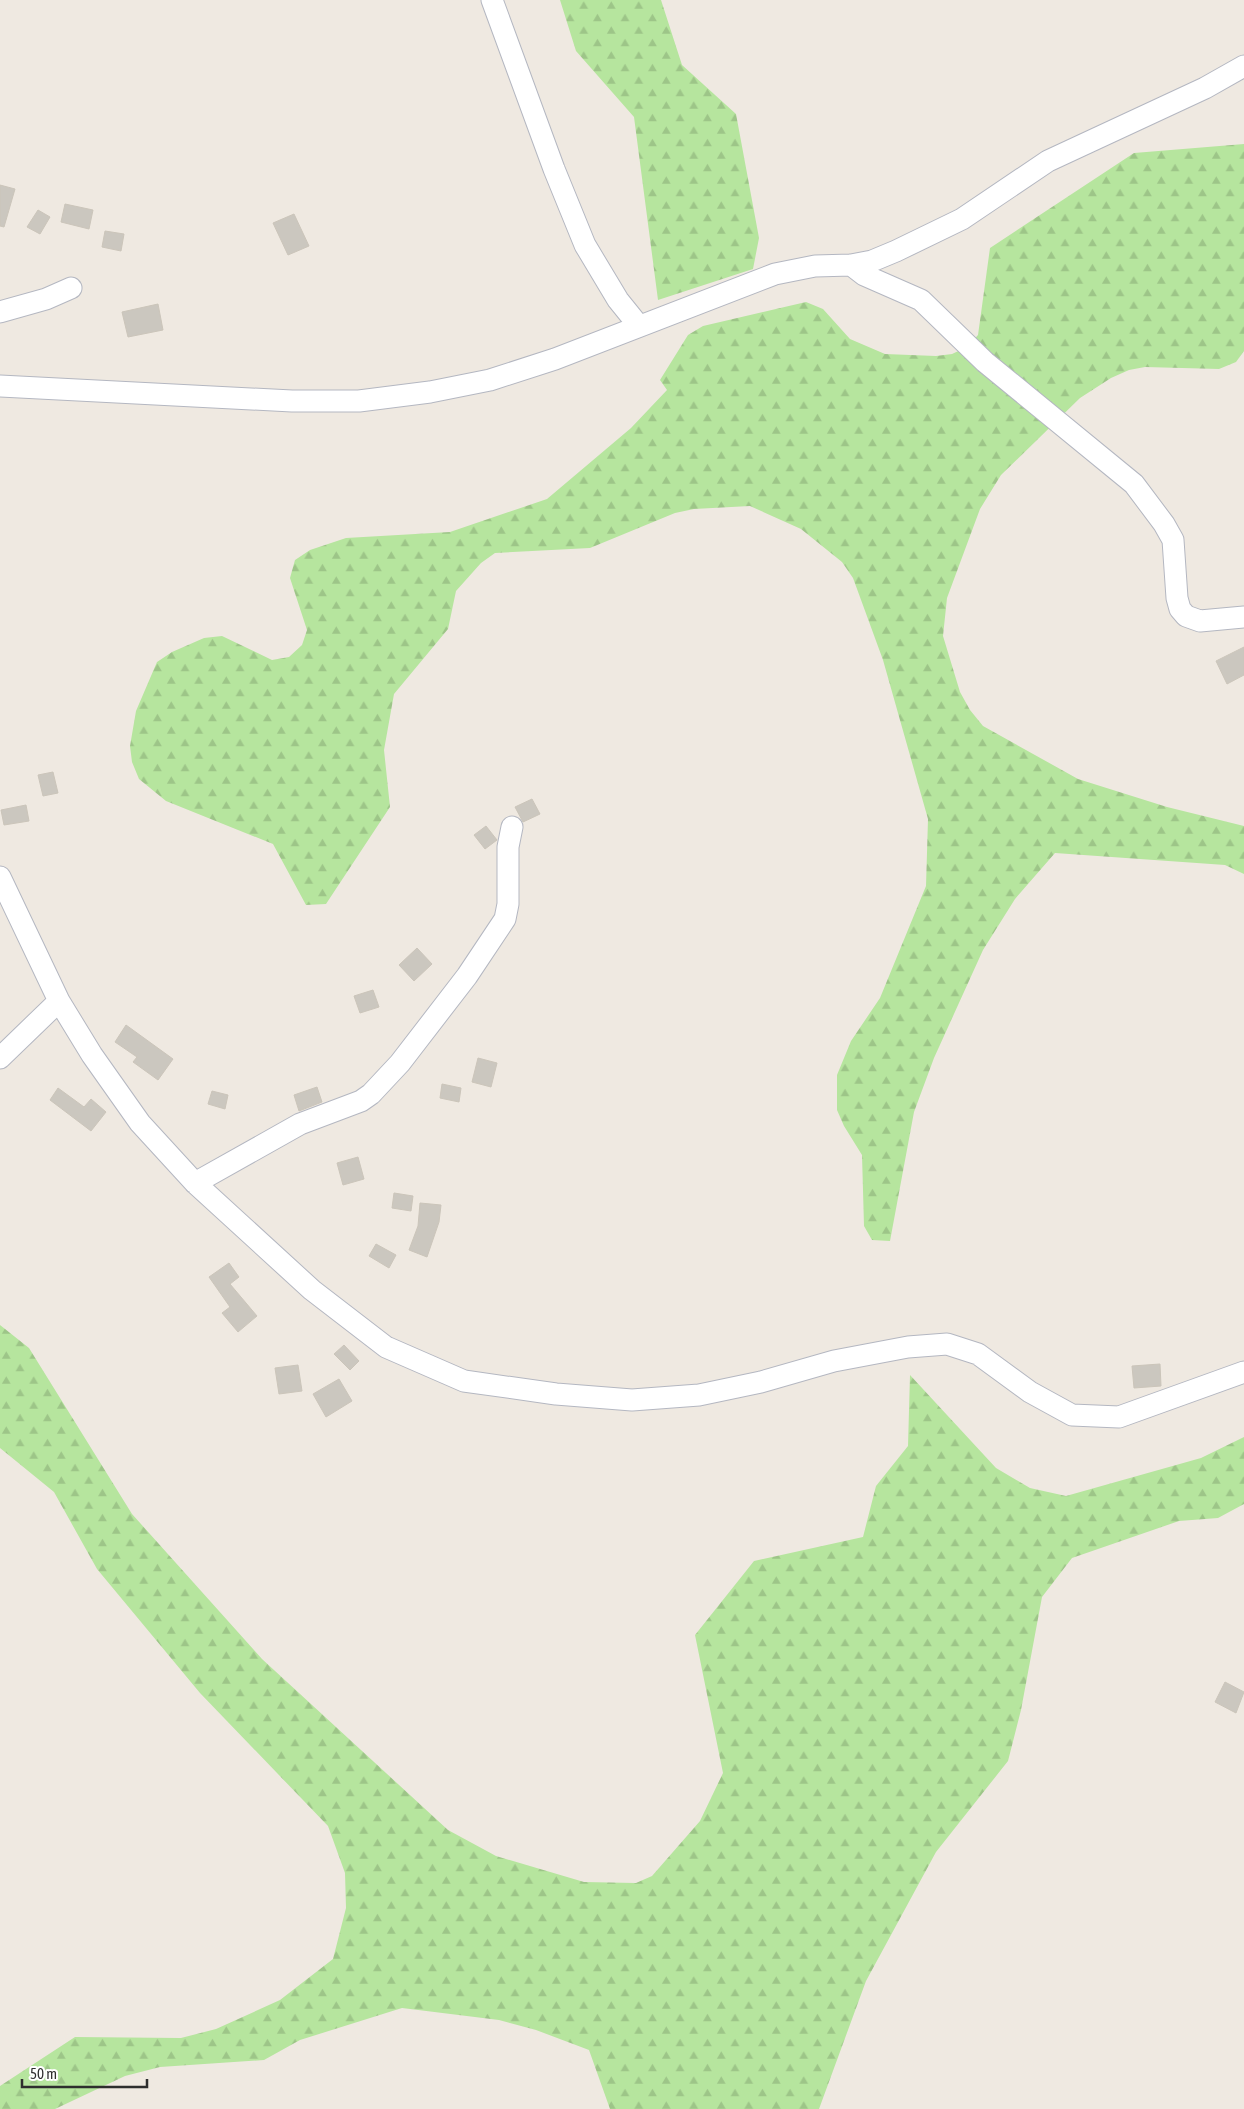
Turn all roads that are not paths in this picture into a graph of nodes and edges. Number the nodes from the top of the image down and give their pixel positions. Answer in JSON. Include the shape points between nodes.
{"nodes":[{"id":1,"x":492,"y":0,"type":"edge"},
{"id":2,"x":1244,"y":66,"type":"edge"},
{"id":3,"x":851,"y":265,"type":"junction"},
{"id":4,"x":71,"y":288,"type":"dead end"},
{"id":5,"x":0,"y":312,"type":"edge"},
{"id":6,"x":639,"y":326,"type":"junction"},
{"id":7,"x":0,"y":386,"type":"edge"},
{"id":8,"x":1244,"y":617,"type":"edge"},
{"id":9,"x":512,"y":827,"type":"dead end"},
{"id":10,"x":0,"y":877,"type":"edge"},
{"id":11,"x":59,"y":1001,"type":"junction"},
{"id":12,"x":0,"y":1058,"type":"edge"},
{"id":13,"x":195,"y":1183,"type":"junction"},
{"id":14,"x":1244,"y":1372,"type":"edge"}],
"edges":[{"from":1,"to":6,"type":"street","via":[[554,169],[586,245],[618,300]]},
{"from":2,"to":3,"type":"street","via":[[1197,92],[1048,162],[962,219],[872,261]]},
{"from":3,"to":6,"type":"street","via":[[815,266],[775,274]]},
{"from":3,"to":8,"type":"street","via":[[864,275],[921,300],[985,362],[1134,484],[1173,540],[1177,598],[1186,616],[1200,621]]},
{"from":4,"to":5,"type":"street"},
{"from":6,"to":7,"type":"street","via":[[490,380],[359,401],[292,401]]},
{"from":9,"to":13,"type":"street","via":[[505,919],[467,976],[400,1062],[361,1101],[300,1124]]},
{"from":10,"to":11,"type":"street"},
{"from":11,"to":12,"type":"street"},
{"from":11,"to":13,"type":"street","via":[[140,1123]]},
{"from":13,"to":14,"type":"street","via":[[312,1290],[386,1347],[464,1381],[585,1397],[670,1398],[699,1395],[899,1348],[947,1344],[978,1354],[1030,1392],[1072,1415],[1119,1417]]}]}
